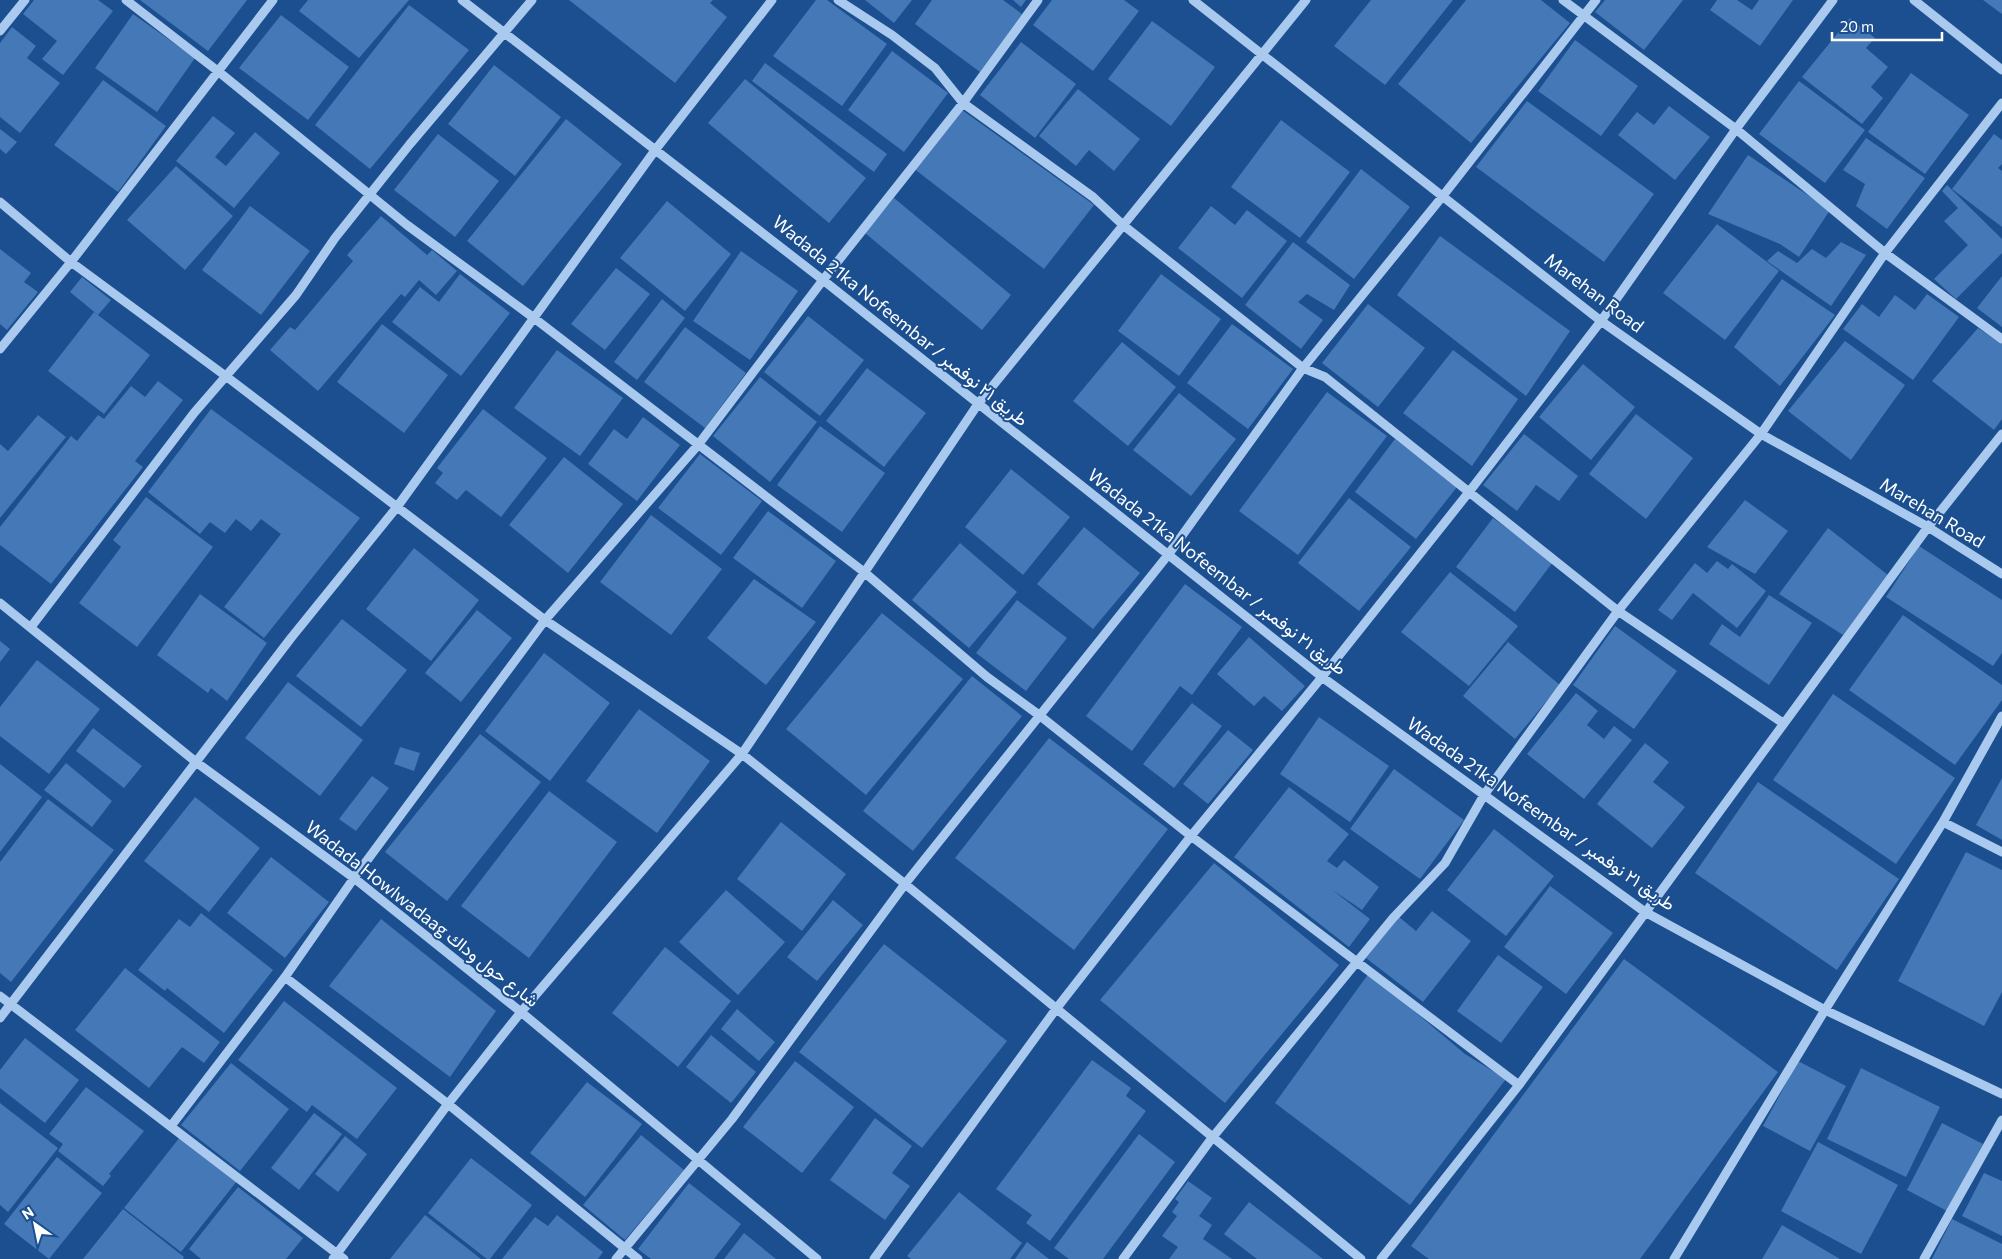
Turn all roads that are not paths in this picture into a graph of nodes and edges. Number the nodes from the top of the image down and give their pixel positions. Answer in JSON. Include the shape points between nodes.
{"nodes":[{"id":1,"x":25,"y":0,"type":"edge"},
{"id":2,"x":126,"y":0,"type":"edge"},
{"id":3,"x":273,"y":0,"type":"edge"},
{"id":4,"x":462,"y":0,"type":"edge"},
{"id":5,"x":532,"y":0,"type":"edge"},
{"id":6,"x":772,"y":0,"type":"edge"},
{"id":7,"x":838,"y":0,"type":"edge"},
{"id":8,"x":1038,"y":0,"type":"edge"},
{"id":9,"x":1194,"y":0,"type":"edge"},
{"id":10,"x":1306,"y":0,"type":"edge"},
{"id":11,"x":1563,"y":0,"type":"edge"},
{"id":12,"x":1596,"y":0,"type":"edge"},
{"id":13,"x":1833,"y":0,"type":"edge"},
{"id":14,"x":1914,"y":0,"type":"edge"},
{"id":15,"x":1584,"y":16,"type":"junction"},
{"id":16,"x":0,"y":31,"type":"edge"},
{"id":17,"x":505,"y":33,"type":"junction"},
{"id":18,"x":1263,"y":54,"type":"junction"},
{"id":19,"x":2002,"y":70,"type":"edge"},
{"id":20,"x":219,"y":72,"type":"junction"},
{"id":21,"x":963,"y":103,"type":"junction"},
{"id":22,"x":2002,"y":103,"type":"edge"},
{"id":23,"x":1736,"y":129,"type":"junction"},
{"id":24,"x":656,"y":149,"type":"junction"},
{"id":25,"x":371,"y":195,"type":"junction"},
{"id":26,"x":1442,"y":196,"type":"junction"},
{"id":27,"x":0,"y":202,"type":"edge"},
{"id":28,"x":1124,"y":224,"type":"junction"},
{"id":29,"x":1885,"y":253,"type":"junction"},
{"id":30,"x":71,"y":262,"type":"junction"},
{"id":31,"x":823,"y":280,"type":"junction"},
{"id":32,"x":534,"y":318,"type":"junction"},
{"id":33,"x":1601,"y":321,"type":"junction"},
{"id":34,"x":2002,"y":338,"type":"edge"},
{"id":35,"x":0,"y":349,"type":"edge"},
{"id":36,"x":1304,"y":368,"type":"junction"},
{"id":37,"x":227,"y":377,"type":"junction"},
{"id":38,"x":978,"y":404,"type":"junction"},
{"id":39,"x":1761,"y":434,"type":"junction"},
{"id":40,"x":2002,"y":434,"type":"edge"},
{"id":41,"x":698,"y":445,"type":"junction"},
{"id":42,"x":1469,"y":492,"type":"junction"},
{"id":43,"x":397,"y":507,"type":"junction"},
{"id":44,"x":1928,"y":527,"type":"junction"},
{"id":45,"x":1168,"y":555,"type":"junction"},
{"id":46,"x":864,"y":572,"type":"junction"},
{"id":47,"x":2002,"y":574,"type":"edge"},
{"id":48,"x":0,"y":603,"type":"edge"},
{"id":49,"x":1618,"y":612,"type":"junction"},
{"id":50,"x":546,"y":620,"type":"junction"},
{"id":51,"x":31,"y":627,"type":"junction"},
{"id":52,"x":1322,"y":676,"type":"junction"},
{"id":53,"x":1039,"y":715,"type":"junction"},
{"id":54,"x":2002,"y":716,"type":"edge"},
{"id":55,"x":1783,"y":723,"type":"junction"},
{"id":56,"x":742,"y":754,"type":"junction"},
{"id":57,"x":196,"y":762,"type":"junction"},
{"id":58,"x":1484,"y":795,"type":"junction"},
{"id":59,"x":1943,"y":822,"type":"junction"},
{"id":60,"x":1191,"y":836,"type":"junction"},
{"id":61,"x":2002,"y":852,"type":"edge"},
{"id":62,"x":354,"y":878,"type":"junction"},
{"id":63,"x":905,"y":884,"type":"junction"},
{"id":64,"x":1645,"y":912,"type":"junction"},
{"id":65,"x":1358,"y":962,"type":"junction"},
{"id":66,"x":284,"y":977,"type":"junction"},
{"id":67,"x":0,"y":996,"type":"edge"},
{"id":68,"x":10,"y":1004,"type":"junction"},
{"id":69,"x":1056,"y":1009,"type":"junction"},
{"id":70,"x":1825,"y":1010,"type":"junction"},
{"id":71,"x":521,"y":1012,"type":"junction"},
{"id":72,"x":0,"y":1018,"type":"edge"},
{"id":73,"x":1519,"y":1085,"type":"junction"},
{"id":74,"x":2002,"y":1094,"type":"edge"},
{"id":75,"x":448,"y":1104,"type":"junction"},
{"id":76,"x":2002,"y":1120,"type":"edge"},
{"id":77,"x":172,"y":1126,"type":"junction"},
{"id":78,"x":1212,"y":1138,"type":"junction"},
{"id":79,"x":700,"y":1160,"type":"junction"},
{"id":80,"x":624,"y":1248,"type":"junction"},
{"id":81,"x":338,"y":1257,"type":"edge"},
{"id":82,"x":616,"y":1259,"type":"edge"},
{"id":83,"x":638,"y":1259,"type":"edge"},
{"id":84,"x":817,"y":1259,"type":"edge"},
{"id":85,"x":874,"y":1259,"type":"edge"},
{"id":86,"x":1123,"y":1259,"type":"edge"},
{"id":87,"x":1361,"y":1259,"type":"edge"},
{"id":88,"x":1381,"y":1259,"type":"edge"},
{"id":89,"x":1674,"y":1259,"type":"edge"},
{"id":90,"x":1924,"y":1259,"type":"edge"}],
"edges":[{"from":1,"to":16,"type":"street"},
{"from":2,"to":20,"type":"street"},
{"from":3,"to":20,"type":"street"},
{"from":4,"to":17,"type":"street","name":"Wadada 21ka Nofeembar / طريق ٢١ نوفمبر"},
{"from":5,"to":17,"type":"street"},
{"from":6,"to":24,"type":"street"},
{"from":7,"to":21,"type":"street","via":[[935,68]]},
{"from":8,"to":21,"type":"street"},
{"from":9,"to":18,"type":"street","name":"Marehan Road"},
{"from":10,"to":18,"type":"street"},
{"from":11,"to":15,"type":"street"},
{"from":12,"to":15,"type":"street"},
{"from":13,"to":23,"type":"street"},
{"from":14,"to":19,"type":"street"},
{"from":15,"to":23,"type":"street"},
{"from":15,"to":26,"type":"street"},
{"from":17,"to":24,"type":"street","name":"Wadada 21ka Nofeembar / طريق ٢١ نوفمبر"},
{"from":17,"to":25,"type":"street"},
{"from":18,"to":26,"type":"street","name":"Marehan Road"},
{"from":18,"to":28,"type":"street"},
{"from":20,"to":25,"type":"street"},
{"from":20,"to":30,"type":"street"},
{"from":21,"to":28,"type":"street","via":[[1093,196]]},
{"from":21,"to":31,"type":"street"},
{"from":22,"to":29,"type":"street"},
{"from":23,"to":29,"type":"street"},
{"from":23,"to":33,"type":"street"},
{"from":24,"to":31,"type":"street","name":"Wadada 21ka Nofeembar / طريق ٢١ نوفمبر"},
{"from":24,"to":32,"type":"street"},
{"from":25,"to":32,"type":"street"},
{"from":25,"to":37,"type":"street","via":[[335,238],[296,295]]},
{"from":26,"to":33,"type":"street","name":"Marehan Road"},
{"from":26,"to":36,"type":"street"},
{"from":27,"to":30,"type":"street"},
{"from":28,"to":36,"type":"street"},
{"from":28,"to":38,"type":"street"},
{"from":29,"to":34,"type":"street"},
{"from":29,"to":39,"type":"street"},
{"from":30,"to":35,"type":"street"},
{"from":30,"to":37,"type":"street"},
{"from":31,"to":38,"type":"street","name":"Wadada 21ka Nofeembar / طريق ٢١ نوفمبر"},
{"from":31,"to":41,"type":"street"},
{"from":32,"to":41,"type":"street"},
{"from":32,"to":43,"type":"street"},
{"from":33,"to":39,"type":"street","name":"Marehan Road"},
{"from":33,"to":42,"type":"street"},
{"from":36,"to":42,"type":"street","via":[[1324,377]]},
{"from":36,"to":45,"type":"street"},
{"from":37,"to":43,"type":"street"},
{"from":37,"to":51,"type":"street","via":[[194,413]]},
{"from":38,"to":45,"type":"street","name":"Wadada 21ka Nofeembar / طريق ٢١ نوفمبر"},
{"from":38,"to":46,"type":"street"},
{"from":39,"to":44,"type":"street","name":"Marehan Road"},
{"from":39,"to":49,"type":"street"},
{"from":40,"to":44,"type":"street"},
{"from":41,"to":46,"type":"street"},
{"from":41,"to":50,"type":"street"},
{"from":42,"to":49,"type":"street"},
{"from":42,"to":52,"type":"street"},
{"from":43,"to":50,"type":"street"},
{"from":43,"to":57,"type":"street"},
{"from":44,"to":47,"type":"street","name":"Marehan Road"},
{"from":44,"to":55,"type":"street"},
{"from":45,"to":52,"type":"street","name":"Wadada 21ka Nofeembar / طريق ٢١ نوفمبر"},
{"from":45,"to":53,"type":"street"},
{"from":46,"to":53,"type":"street","via":[[987,677]]},
{"from":46,"to":56,"type":"street"},
{"from":48,"to":51,"type":"street","name":"Wadada Howlwadaag شارع حول وداك"},
{"from":49,"to":55,"type":"street"},
{"from":49,"to":58,"type":"street"},
{"from":50,"to":56,"type":"street"},
{"from":50,"to":62,"type":"street"},
{"from":51,"to":57,"type":"street","name":"Wadada Howlwadaag شارع حول وداك"},
{"from":52,"to":58,"type":"street","name":"Wadada 21ka Nofeembar / طريق ٢١ نوفمبر"},
{"from":52,"to":60,"type":"street"},
{"from":53,"to":60,"type":"street"},
{"from":53,"to":63,"type":"street"},
{"from":54,"to":59,"type":"street"},
{"from":55,"to":64,"type":"street"},
{"from":56,"to":63,"type":"street"},
{"from":56,"to":71,"type":"street"},
{"from":57,"to":62,"type":"street","name":"Wadada Howlwadaag شارع حول وداك"},
{"from":57,"to":68,"type":"street"},
{"from":58,"to":64,"type":"street","name":"Wadada 21ka Nofeembar / طريق ٢١ نوفمبر"},
{"from":58,"to":65,"type":"street","via":[[1445,863],[1393,918]]},
{"from":59,"to":61,"type":"street"},
{"from":59,"to":70,"type":"street"},
{"from":60,"to":65,"type":"street"},
{"from":60,"to":69,"type":"street"},
{"from":62,"to":66,"type":"street"},
{"from":62,"to":71,"type":"street","name":"Wadada Howlwadaag شارع حول وداك"},
{"from":63,"to":69,"type":"street"},
{"from":63,"to":79,"type":"street"},
{"from":64,"to":70,"type":"street","name":"Wadada 21ka Nofeembar / طريق ٢١ نوفمبر"},
{"from":64,"to":73,"type":"street"},
{"from":65,"to":73,"type":"street"},
{"from":65,"to":78,"type":"street"},
{"from":66,"to":75,"type":"street"},
{"from":66,"to":77,"type":"street"},
{"from":67,"to":68,"type":"street"},
{"from":68,"to":72,"type":"street"},
{"from":68,"to":77,"type":"street"},
{"from":69,"to":78,"type":"street"},
{"from":69,"to":85,"type":"street"},
{"from":70,"to":74,"type":"street","name":"Wadada 21ka Nofeembar / طريق ٢١ نوفمبر"},
{"from":70,"to":89,"type":"street"},
{"from":71,"to":75,"type":"street"},
{"from":71,"to":79,"type":"street","name":"Wadada Howlwadaag شارع حول وداك"},
{"from":73,"to":88,"type":"street"},
{"from":75,"to":80,"type":"street"},
{"from":75,"to":81,"type":"street"},
{"from":76,"to":90,"type":"street"},
{"from":77,"to":81,"type":"street"},
{"from":78,"to":86,"type":"street"},
{"from":78,"to":87,"type":"street"},
{"from":79,"to":80,"type":"street"},
{"from":79,"to":84,"type":"street","name":"Wadada Howlwadaag شارع حول وداك"},
{"from":80,"to":82,"type":"street"},
{"from":80,"to":83,"type":"street"}]}
